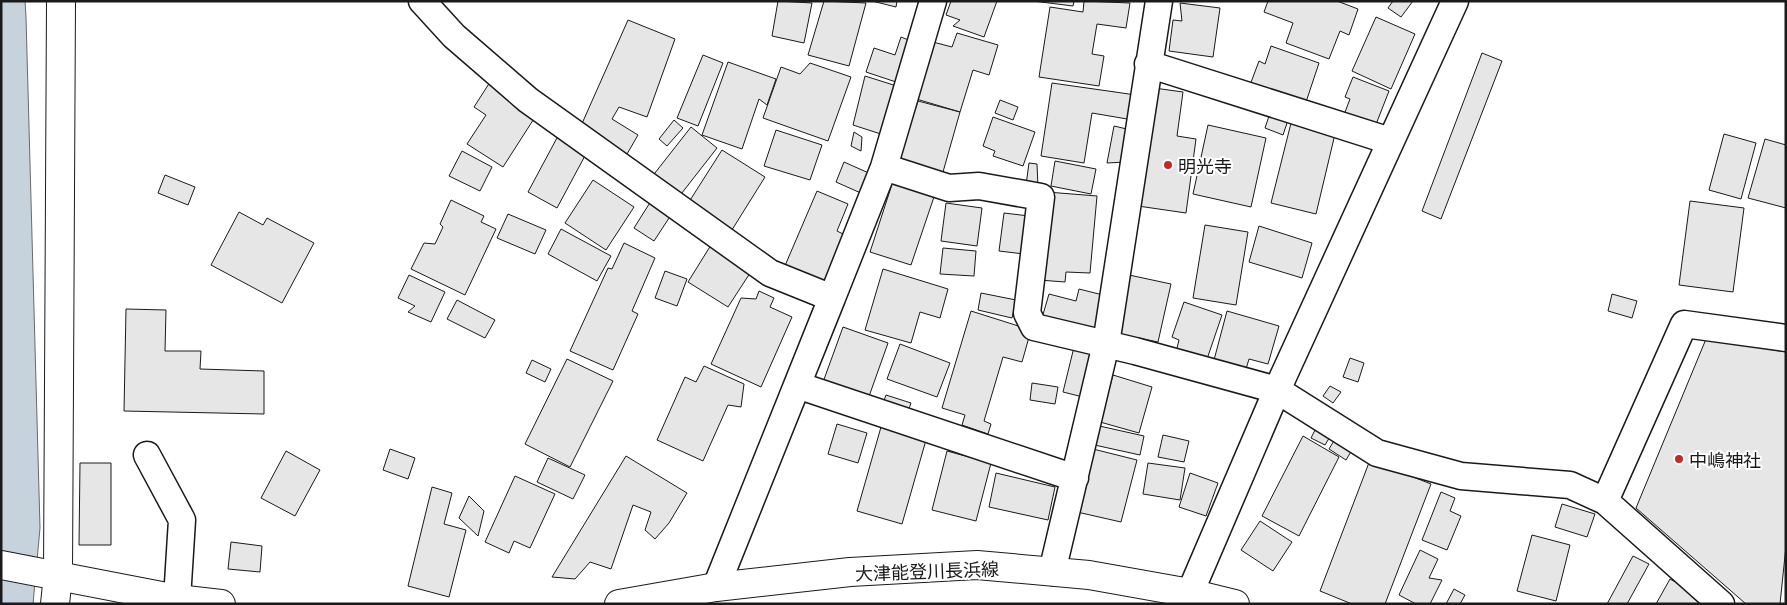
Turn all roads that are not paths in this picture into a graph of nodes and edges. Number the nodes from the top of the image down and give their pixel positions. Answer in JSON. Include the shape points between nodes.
{"nodes":[{"id":1,"x":61,"y":1,"type":"edge"},
{"id":2,"x":422,"y":1,"type":"edge"},
{"id":3,"x":933,"y":1,"type":"edge"},
{"id":4,"x":1159,"y":1,"type":"edge"},
{"id":5,"x":1455,"y":1,"type":"edge"},
{"id":6,"x":1148,"y":64,"type":"junction"},
{"id":7,"x":1390,"y":141,"type":"junction"},
{"id":8,"x":884,"y":167,"type":"junction"},
{"id":9,"x":832,"y":298,"type":"junction"},
{"id":10,"x":1786,"y":338,"type":"edge"},
{"id":11,"x":1106,"y":344,"type":"junction"},
{"id":12,"x":797,"y":385,"type":"junction"},
{"id":13,"x":1276,"y":390,"type":"junction"},
{"id":14,"x":147,"y":455,"type":"dead end"},
{"id":15,"x":1075,"y":478,"type":"junction"},
{"id":16,"x":1605,"y":501,"type":"junction"},
{"id":17,"x":1,"y":565,"type":"edge"},
{"id":18,"x":1052,"y":572,"type":"junction"},
{"id":19,"x":50,"y":574,"type":"junction"},
{"id":20,"x":716,"y":587,"type":"junction"},
{"id":21,"x":1190,"y":593,"type":"junction"},
{"id":22,"x":178,"y":599,"type":"junction"},
{"id":23,"x":215,"y":603,"type":"edge"},
{"id":24,"x":55,"y":604,"type":"edge"},
{"id":25,"x":221,"y":604,"type":"edge"},
{"id":26,"x":619,"y":604,"type":"edge"},
{"id":27,"x":1235,"y":604,"type":"edge"},
{"id":28,"x":1721,"y":604,"type":"edge"}],
"edges":[{"from":1,"to":19,"type":"main road"},
{"from":2,"to":9,"type":"street","via":[[454,36],[536,106],[770,273]]},
{"from":3,"to":8,"type":"street"},
{"from":4,"to":6,"type":"street"},
{"from":5,"to":7,"type":"street"},
{"from":6,"to":7,"type":"street"},
{"from":6,"to":11,"type":"street"},
{"from":7,"to":13,"type":"street"},
{"from":8,"to":9,"type":"street"},
{"from":8,"to":11,"type":"street","via":[[949,188],[979,186],[1041,197],[1027,313],[1034,327]]},
{"from":9,"to":12,"type":"street"},
{"from":10,"to":16,"type":"street","via":[[1684,324]]},
{"from":11,"to":13,"type":"street"},
{"from":11,"to":15,"type":"street"},
{"from":12,"to":15,"type":"street"},
{"from":12,"to":20,"type":"street"},
{"from":13,"to":16,"type":"street","via":[[1377,453],[1461,476],[1570,485]]},
{"from":13,"to":21,"type":"street"},
{"from":14,"to":22,"type":"street","via":[[182,520]]},
{"from":15,"to":18,"type":"street"},
{"from":16,"to":28,"type":"street"},
{"from":17,"to":19,"type":"main road"},
{"from":18,"to":20,"type":"main road","name":"大津能登川長浜線","via":[[977,565],[850,572]]},
{"from":18,"to":21,"type":"main road","name":"大津能登川長浜線","via":[[1089,575]]},
{"from":19,"to":22,"type":"main road"},
{"from":19,"to":24,"type":"main road"},
{"from":20,"to":26,"type":"main road","name":"大津能登川長浜線"},
{"from":21,"to":27,"type":"main road","name":"大津能登川長浜線"},
{"from":22,"to":23,"type":"main road"},
{"from":23,"to":25,"type":"main road"}]}
